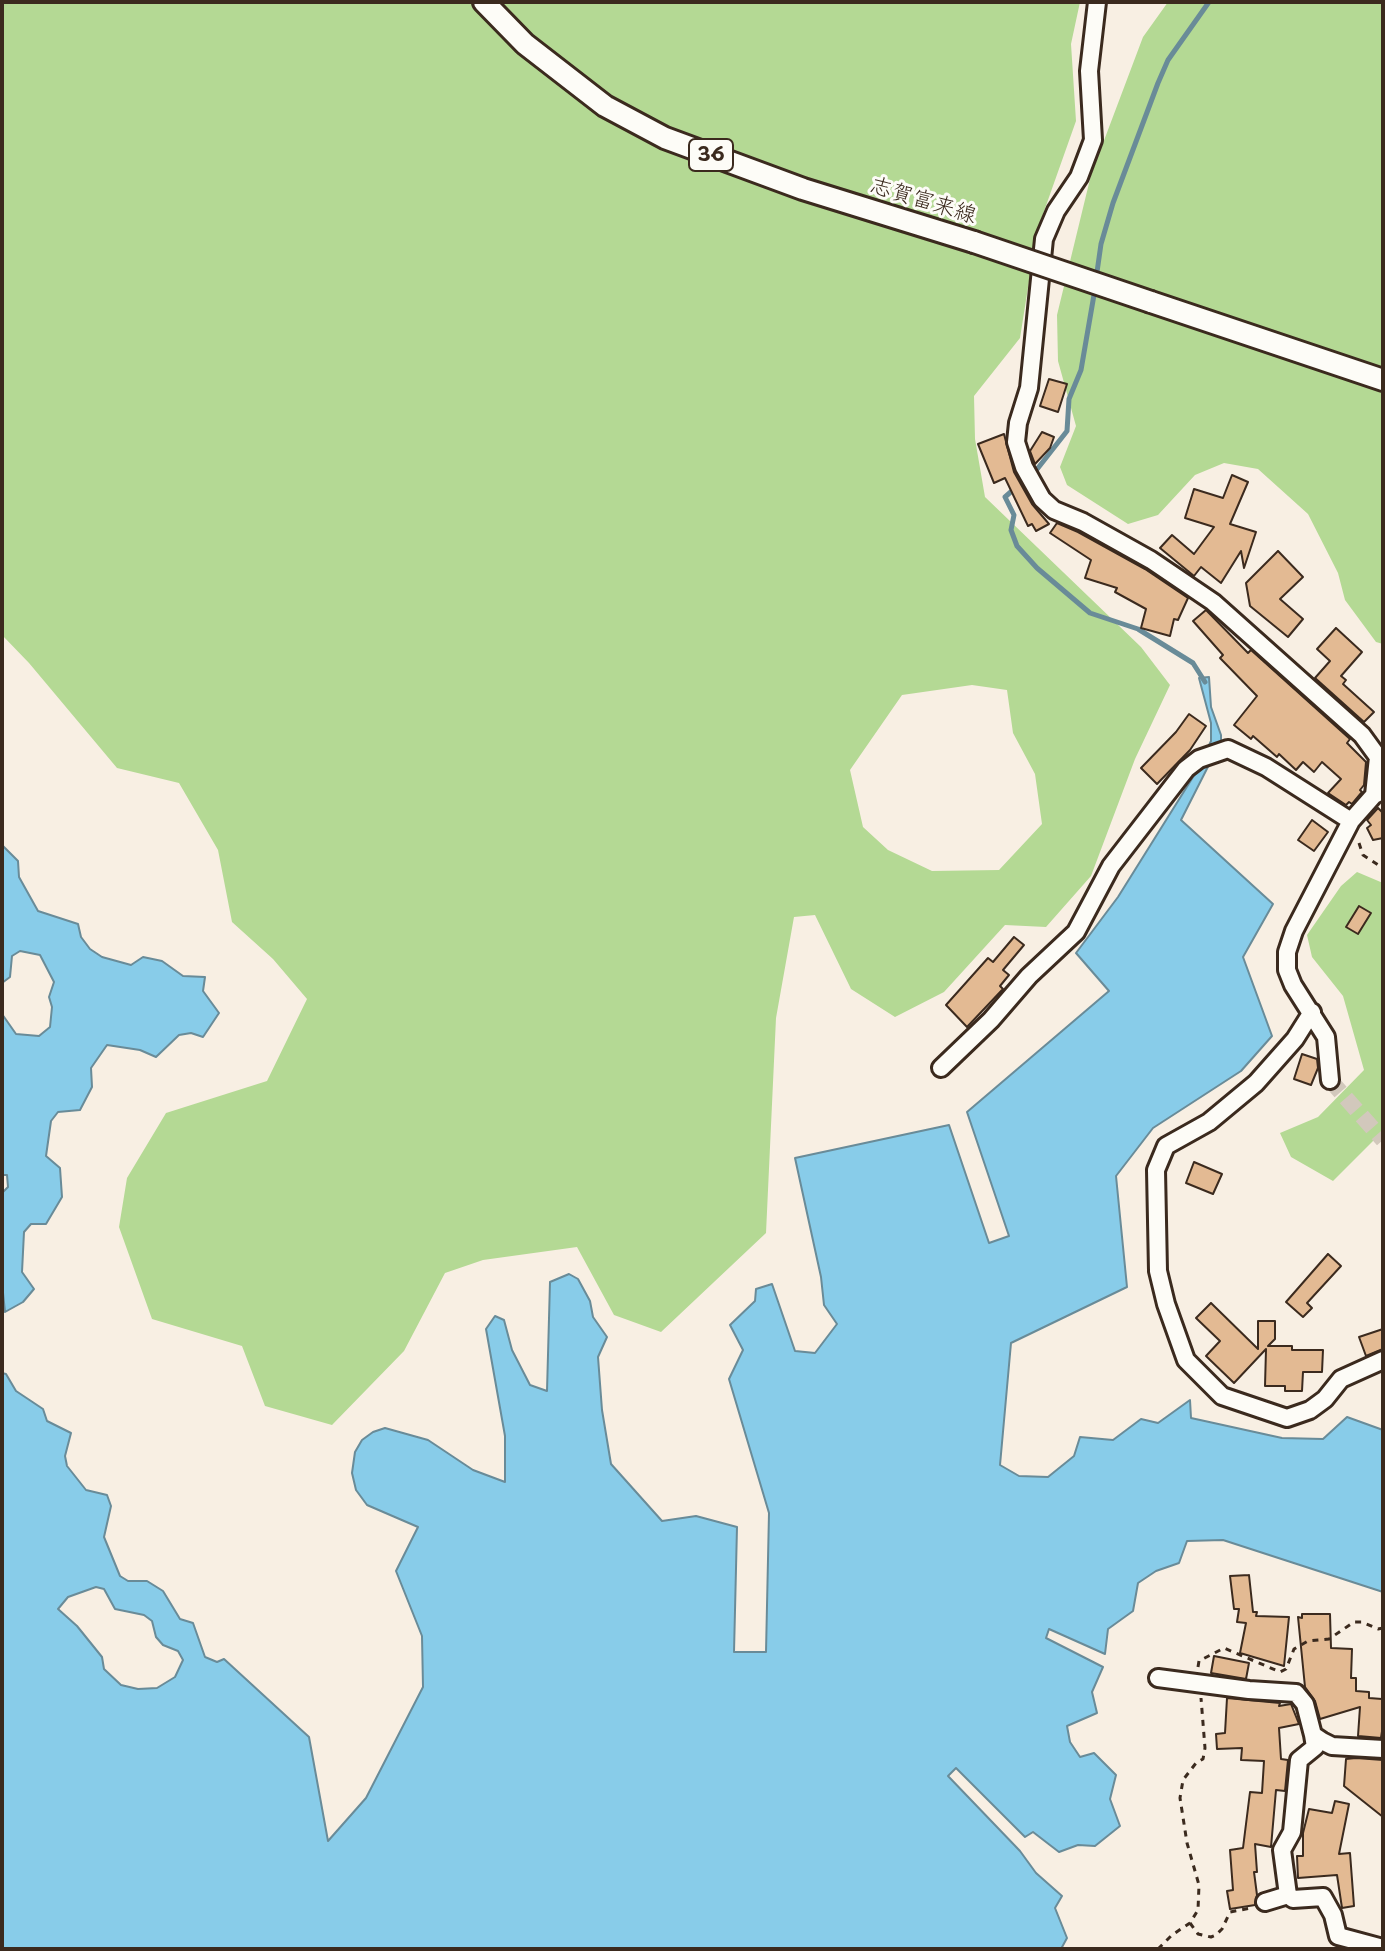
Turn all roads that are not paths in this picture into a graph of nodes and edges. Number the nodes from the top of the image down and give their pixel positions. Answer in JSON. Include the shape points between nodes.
{"nodes":[{"id":1,"x":484,"y":2,"type":"edge"},
{"id":2,"x":1097,"y":2,"type":"edge"},
{"id":3,"x":1383,"y":380,"type":"edge"},
{"id":4,"x":1379,"y":793,"type":"edge"},
{"id":5,"x":1351,"y":821,"type":"junction"},
{"id":6,"x":1312,"y":1012,"type":"junction"},
{"id":7,"x":941,"y":1068,"type":"dead end"},
{"id":8,"x":1330,"y":1080,"type":"tunnel mouth"},
{"id":9,"x":1383,"y":1360,"type":"edge"},
{"id":10,"x":1158,"y":1678,"type":"dead end"},
{"id":11,"x":1313,"y":1735,"type":"junction"},
{"id":12,"x":1383,"y":1749,"type":"edge"},
{"id":13,"x":1288,"y":1895,"type":"junction"},
{"id":14,"x":1265,"y":1902,"type":"road end"},
{"id":15,"x":1383,"y":1948,"type":"edge"}],
"edges":[{"from":1,"to":3,"type":"main road","name":"志賀富来線","number":"36","bridge":true,"via":[[525,44],[594,97],[665,138],[803,189]]},
{"from":2,"to":4,"type":"street","via":[[1089,71],[1093,140],[1044,239],[1029,388],[1016,442],[1028,474],[1054,510],[1151,560],[1213,602],[1362,735],[1378,757]]},
{"from":4,"to":5,"type":"street"},
{"from":5,"to":6,"type":"street","via":[[1287,952],[1293,985]]},
{"from":5,"to":7,"type":"street","via":[[1228,749],[1199,759],[1111,866],[1076,932]]},
{"from":6,"to":8,"type":"street","via":[[1326,1037]]},
{"from":6,"to":9,"type":"street","via":[[1256,1083],[1209,1122],[1166,1146],[1156,1170],[1158,1271],[1186,1360],[1222,1396],[1287,1418],[1310,1410],[1341,1379]]},
{"from":10,"to":11,"type":"street","via":[[1296,1693],[1305,1704]]},
{"from":11,"to":12,"type":"street","via":[[1332,1746]]},
{"from":11,"to":13,"type":"street","via":[[1315,1747],[1299,1760],[1292,1832],[1282,1850]]},
{"from":13,"to":14,"type":"street"},
{"from":13,"to":15,"type":"street","via":[[1323,1897],[1338,1936]]}]}
